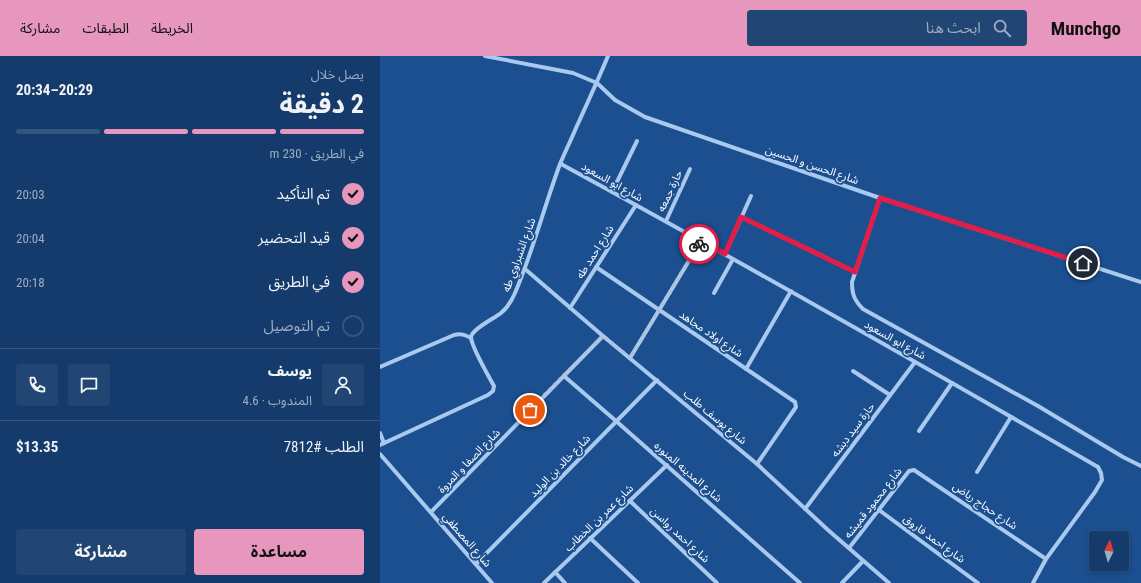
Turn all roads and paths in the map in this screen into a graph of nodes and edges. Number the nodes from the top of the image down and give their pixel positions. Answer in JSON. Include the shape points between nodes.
{"nodes":[{"id":1,"x":485,"y":56,"type":"edge"},
{"id":2,"x":608,"y":56,"type":"edge"},
{"id":3,"x":597,"y":83,"type":"junction"},
{"id":4,"x":637,"y":142,"type":"dead end"},
{"id":5,"x":560,"y":164,"type":"junction"},
{"id":6,"x":690,"y":169,"type":"dead end"},
{"id":7,"x":612,"y":192,"type":"junction"},
{"id":8,"x":751,"y":196,"type":"dead end"},
{"id":9,"x":880,"y":198,"type":"junction"},
{"id":10,"x":636,"y":205,"type":"junction"},
{"id":11,"x":741,"y":217,"type":"junction"},
{"id":12,"x":666,"y":221,"type":"junction"},
{"id":13,"x":701,"y":240,"type":"junction"},
{"id":14,"x":725,"y":254,"type":"junction"},
{"id":15,"x":733,"y":258,"type":"junction"},
{"id":16,"x":596,"y":267,"type":"junction"},
{"id":17,"x":525,"y":269,"type":"junction"},
{"id":18,"x":855,"y":272,"type":"junction"},
{"id":19,"x":1141,"y":282,"type":"edge"},
{"id":20,"x":790,"y":291,"type":"junction"},
{"id":21,"x":714,"y":293,"type":"dead end"},
{"id":22,"x":570,"y":308,"type":"junction"},
{"id":23,"x":659,"y":310,"type":"junction"},
{"id":24,"x":603,"y":336,"type":"junction"},
{"id":25,"x":471,"y":338,"type":"junction"},
{"id":26,"x":630,"y":358,"type":"junction"},
{"id":27,"x":915,"y":362,"type":"junction"},
{"id":28,"x":380,"y":367,"type":"edge"},
{"id":29,"x":746,"y":369,"type":"junction"},
{"id":30,"x":853,"y":371,"type":"dead end"},
{"id":31,"x":564,"y":376,"type":"junction"},
{"id":32,"x":656,"y":380,"type":"junction"},
{"id":33,"x":952,"y":383,"type":"junction"},
{"id":34,"x":890,"y":395,"type":"junction"},
{"id":35,"x":1011,"y":417,"type":"junction"},
{"id":36,"x":616,"y":421,"type":"junction"},
{"id":37,"x":919,"y":431,"type":"dead end"},
{"id":38,"x":380,"y":433,"type":"edge"},
{"id":39,"x":382,"y":444,"type":"edge"},
{"id":40,"x":380,"y":454,"type":"edge"},
{"id":41,"x":756,"y":464,"type":"junction"},
{"id":42,"x":666,"y":466,"type":"junction"},
{"id":43,"x":1141,"y":466,"type":"edge"},
{"id":44,"x":912,"y":470,"type":"joint"},
{"id":45,"x":977,"y":472,"type":"dead end"},
{"id":46,"x":630,"y":501,"type":"junction"},
{"id":47,"x":805,"y":509,"type":"junction"},
{"id":48,"x":878,"y":510,"type":"junction"},
{"id":49,"x":431,"y":512,"type":"junction"},
{"id":50,"x":590,"y":538,"type":"junction"},
{"id":51,"x":849,"y":548,"type":"junction"},
{"id":52,"x":1046,"y":559,"type":"junction"},
{"id":53,"x":863,"y":561,"type":"junction"},
{"id":54,"x":476,"y":564,"type":"junction"},
{"id":55,"x":555,"y":572,"type":"junction"},
{"id":56,"x":492,"y":583,"type":"edge"},
{"id":57,"x":544,"y":583,"type":"edge"},
{"id":58,"x":565,"y":583,"type":"edge"},
{"id":59,"x":638,"y":583,"type":"edge"},
{"id":60,"x":717,"y":583,"type":"edge"},
{"id":61,"x":800,"y":583,"type":"edge"},
{"id":62,"x":842,"y":583,"type":"edge"},
{"id":63,"x":889,"y":583,"type":"edge"},
{"id":64,"x":978,"y":583,"type":"edge"},
{"id":65,"x":1033,"y":583,"type":"edge"}],
"edges":[{"from":1,"to":3,"type":"street","name":"شارع الحسن و الحسين","via":[[573,73]]},
{"from":2,"to":3,"type":"street","name":"شارع الشبراوي طه"},
{"from":3,"to":5,"type":"street","name":"شارع الشبراوي طه"},
{"from":3,"to":9,"type":"street","name":"شارع الحسن و الحسين","via":[[616,100],[645,117]]},
{"from":4,"to":7,"type":"street"},
{"from":5,"to":7,"type":"street","name":"شارع ابو السعود"},
{"from":5,"to":17,"type":"street","name":"شارع الشبراوي طه"},
{"from":6,"to":12,"type":"street","name":"حارة جمعه"},
{"from":7,"to":10,"type":"street","name":"شارع ابو السعود"},
{"from":8,"to":11,"type":"street"},
{"from":9,"to":18,"type":"street"},
{"from":9,"to":19,"type":"street","name":"شارع الحسن و الحسين"},
{"from":10,"to":12,"type":"street","name":"شارع ابو السعود"},
{"from":10,"to":16,"type":"street","name":"شارع احمد طه"},
{"from":11,"to":14,"type":"street"},
{"from":11,"to":18,"type":"street"},
{"from":12,"to":13,"type":"street","name":"شارع ابو السعود"},
{"from":13,"to":14,"type":"street","name":"شارع ابو السعود"},
{"from":13,"to":23,"type":"street"},
{"from":14,"to":15,"type":"street","name":"شارع ابو السعود"},
{"from":15,"to":20,"type":"street","name":"شارع ابو السعود"},
{"from":15,"to":21,"type":"street"},
{"from":16,"to":22,"type":"street","name":"شارع احمد طه"},
{"from":16,"to":23,"type":"street","name":"شارع اولاد مجاهد"},
{"from":17,"to":22,"type":"street","name":"شارع يوسف طلب"},
{"from":17,"to":25,"type":"street","name":"شارع الشبراوي طه","via":[[508,305],[476,330]]},
{"from":18,"to":43,"type":"street","via":[[852,292],[856,302],[863,309]]},
{"from":20,"to":27,"type":"street","name":"شارع ابو السعود"},
{"from":20,"to":29,"type":"street"},
{"from":22,"to":24,"type":"street","name":"شارع يوسف طلب"},
{"from":23,"to":26,"type":"street"},
{"from":23,"to":29,"type":"street","name":"شارع اولاد مجاهد"},
{"from":24,"to":26,"type":"street","name":"شارع يوسف طلب"},
{"from":24,"to":31,"type":"street","name":"شارع الصفا و المروة"},
{"from":25,"to":28,"type":"street","via":[[461,334],[454,335]]},
{"from":25,"to":39,"type":"street","via":[[494,386],[493,391]]},
{"from":26,"to":32,"type":"street","name":"شارع يوسف طلب"},
{"from":27,"to":33,"type":"street","name":"شارع ابو السعود"},
{"from":27,"to":34,"type":"street","name":"حارة سيد دبشه"},
{"from":29,"to":41,"type":"street","name":"شارع اولاد مجاهد","via":[[794,401],[796,407]]},
{"from":30,"to":34,"type":"street"},
{"from":31,"to":36,"type":"street","name":"شارع المدينه المنوره"},
{"from":31,"to":49,"type":"street","name":"شارع الصفا و المروة"},
{"from":32,"to":36,"type":"street","name":"شارع خالد بن الوليد"},
{"from":32,"to":41,"type":"street","name":"شارع يوسف طلب"},
{"from":33,"to":35,"type":"street","name":"شارع ابو السعود"},
{"from":33,"to":37,"type":"street"},
{"from":34,"to":47,"type":"street","name":"حارة سيد دبشه"},
{"from":35,"to":45,"type":"street"},
{"from":35,"to":52,"type":"street","name":"شارع ابو السعود","via":[[1098,468],[1101,473],[1102,480],[1095,492]]},
{"from":36,"to":42,"type":"street","name":"شارع المدينه المنوره"},
{"from":36,"to":54,"type":"street","name":"شارع خالد بن الوليد"},
{"from":38,"to":39,"type":"street"},
{"from":40,"to":49,"type":"street","name":"شارع المصطفي"},
{"from":41,"to":47,"type":"street","name":"شارع يوسف طلب"},
{"from":42,"to":46,"type":"street","name":"شارع عمر بن الخطاب"},
{"from":42,"to":61,"type":"street","name":"شارع المدينه المنوره"},
{"from":44,"to":48,"type":"street","name":"شارع محمود قميشه"},
{"from":44,"to":52,"type":"street","name":"شارع حجاج رياض"},
{"from":46,"to":50,"type":"street","name":"شارع عمر بن الخطاب"},
{"from":46,"to":60,"type":"street","name":"شارع احمد رواسن"},
{"from":47,"to":51,"type":"street","name":"شارع يوسف طلب"},
{"from":48,"to":51,"type":"street","name":"شارع محمود قميشه"},
{"from":48,"to":64,"type":"street","name":"شارع احمد فاروق"},
{"from":49,"to":54,"type":"street","name":"شارع المصطفي"},
{"from":50,"to":55,"type":"street","name":"شارع عمر بن الخطاب"},
{"from":50,"to":59,"type":"street"},
{"from":51,"to":53,"type":"street","name":"شارع يوسف طلب"},
{"from":52,"to":65,"type":"street","name":"شارع ابو السعود"},
{"from":53,"to":62,"type":"street"},
{"from":53,"to":63,"type":"street","name":"شارع يوسف طلب"},
{"from":54,"to":56,"type":"street","name":"شارع المصطفي"},
{"from":55,"to":57,"type":"street","name":"شارع عمر بن الخطاب"},
{"from":55,"to":58,"type":"street"}]}
